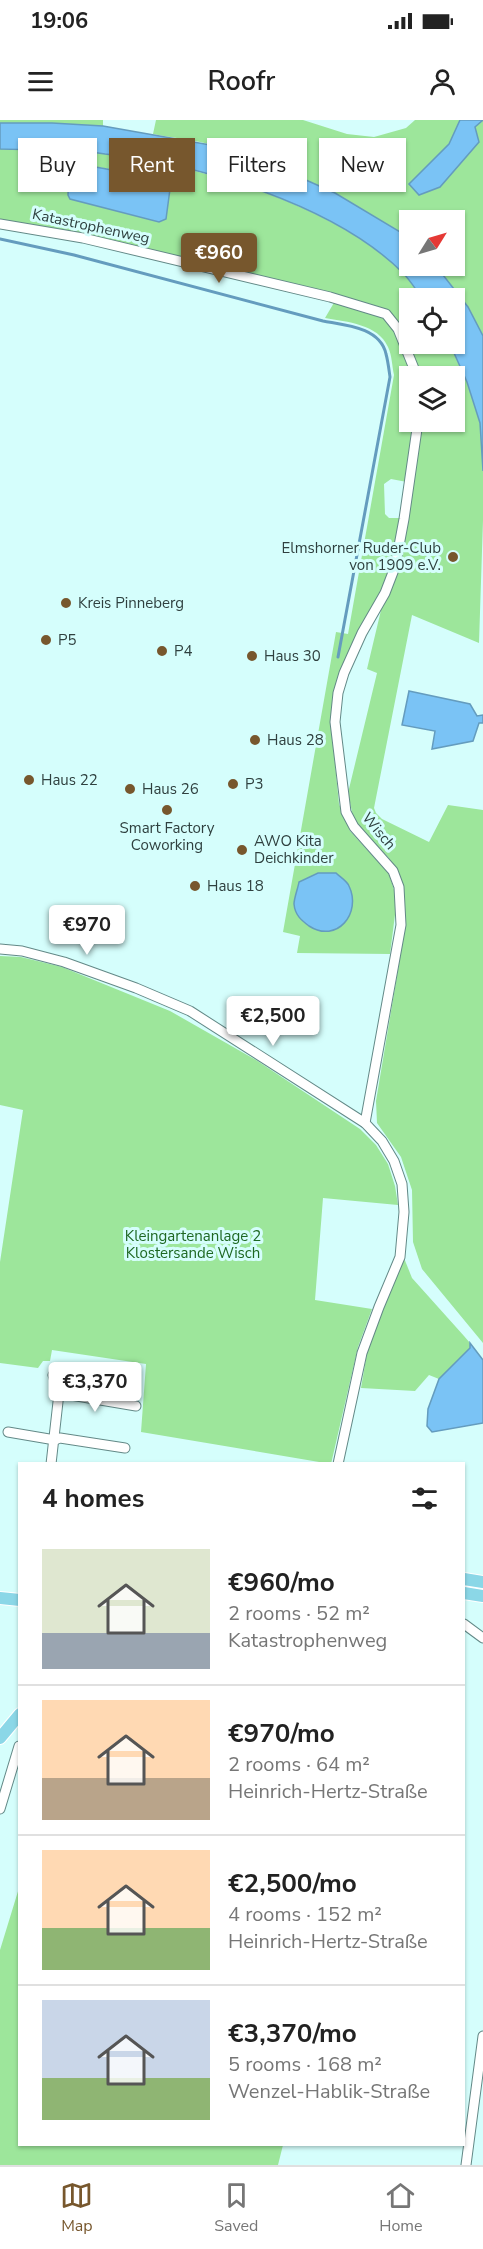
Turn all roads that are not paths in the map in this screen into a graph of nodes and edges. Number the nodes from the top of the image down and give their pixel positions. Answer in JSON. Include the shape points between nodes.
{"nodes":[{"id":1,"x":0,"y":224,"type":"edge"},
{"id":2,"x":413,"y":366,"type":"edge"},
{"id":3,"x":417,"y":432,"type":"edge"},
{"id":4,"x":0,"y":949,"type":"edge"},
{"id":5,"x":365,"y":1123,"type":"junction"},
{"id":6,"x":53,"y":1375,"type":"dead end"},
{"id":7,"x":59,"y":1393,"type":"junction"},
{"id":8,"x":136,"y":1406,"type":"dead end"},
{"id":9,"x":8,"y":1432,"type":"dead end"},
{"id":10,"x":55,"y":1440,"type":"junction"},
{"id":11,"x":125,"y":1448,"type":"dead end"},
{"id":12,"x":51,"y":1462,"type":"edge"},
{"id":13,"x":338,"y":1462,"type":"edge"},
{"id":14,"x":465,"y":1579,"type":"edge"},
{"id":15,"x":483,"y":1582,"type":"edge"},
{"id":16,"x":465,"y":1593,"type":"edge"},
{"id":17,"x":483,"y":1596,"type":"edge"},
{"id":18,"x":0,"y":1598,"type":"edge"},
{"id":19,"x":18,"y":1600,"type":"edge"},
{"id":20,"x":465,"y":1625,"type":"edge"},
{"id":21,"x":483,"y":1638,"type":"edge"},
{"id":22,"x":18,"y":1716,"type":"edge"},
{"id":23,"x":0,"y":1738,"type":"edge"},
{"id":24,"x":18,"y":1749,"type":"edge"},
{"id":25,"x":0,"y":1809,"type":"edge"},
{"id":26,"x":483,"y":2036,"type":"edge"},
{"id":27,"x":466,"y":2165,"type":"edge"}],
"edges":[{"from":1,"to":2,"type":"street","name":"Katastrophenweg","via":[[82,238],[386,314],[398,329]]},
{"from":3,"to":5,"type":"street","name":"Wisch","via":[[394,567],[344,673],[335,722],[346,812],[354,827],[393,871],[401,908]]},
{"from":4,"to":5,"type":"street","via":[[64,962],[190,1011]]},
{"from":5,"to":13,"type":"street","via":[[394,1161],[402,1184],[404,1212],[400,1257],[362,1353]]},
{"from":6,"to":7,"type":"street"},
{"from":7,"to":8,"type":"street"},
{"from":7,"to":10,"type":"street"},
{"from":9,"to":10,"type":"street"},
{"from":10,"to":11,"type":"street"},
{"from":10,"to":12,"type":"street"},
{"from":14,"to":15,"type":"main road"},
{"from":16,"to":17,"type":"main road"},
{"from":18,"to":19,"type":"main road"},
{"from":20,"to":21,"type":"street"},
{"from":22,"to":23,"type":"main road"},
{"from":24,"to":25,"type":"street"},
{"from":26,"to":27,"type":"street"}]}
